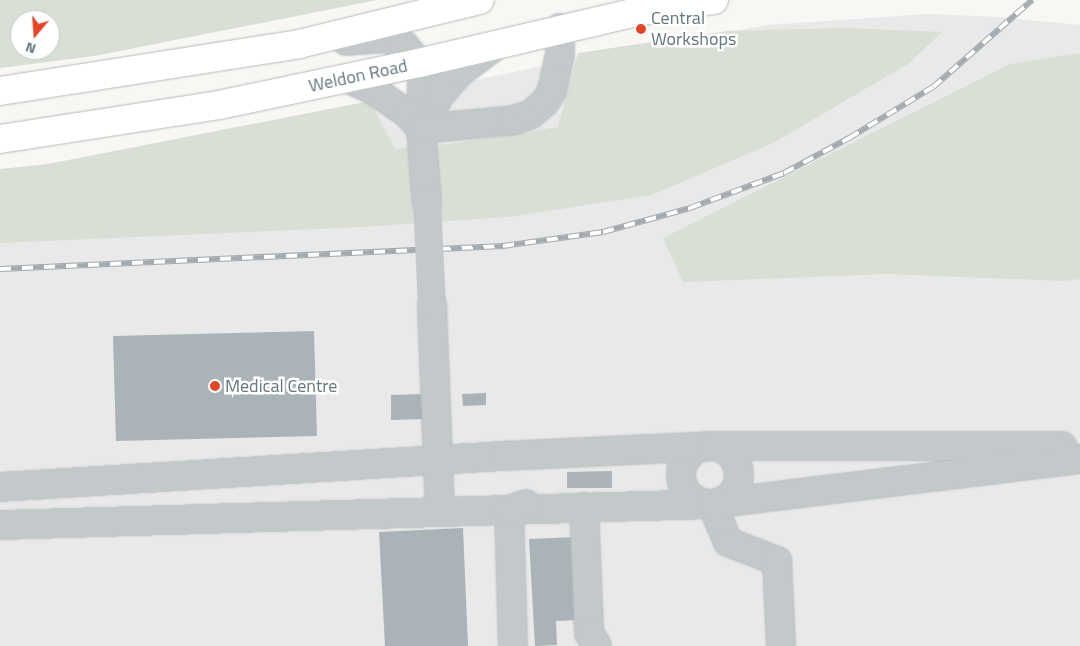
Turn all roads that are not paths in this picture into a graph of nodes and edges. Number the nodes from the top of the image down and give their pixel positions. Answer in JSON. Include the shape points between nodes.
{"nodes":[{"id":1,"x":480,"y":0,"type":"edge"},
{"id":2,"x":714,"y":0,"type":"edge"},
{"id":3,"x":560,"y":28,"type":"junction"},
{"id":4,"x":299,"y":44,"type":"junction"},
{"id":5,"x":496,"y":45,"type":"junction"},
{"id":6,"x":419,"y":62,"type":"junction"},
{"id":7,"x":346,"y":78,"type":"junction"},
{"id":8,"x":0,"y":91,"type":"edge"},
{"id":9,"x":421,"y":129,"type":"junction"},
{"id":10,"x":0,"y":139,"type":"edge"},
{"id":11,"x":712,"y":446,"type":"junction"},
{"id":12,"x":1080,"y":446,"type":"edge"},
{"id":13,"x":1080,"y":459,"type":"edge"},
{"id":14,"x":439,"y":460,"type":"junction"},
{"id":15,"x":0,"y":487,"type":"edge"},
{"id":16,"x":662,"y":504,"type":"junction"},
{"id":17,"x":712,"y":504,"type":"junction"},
{"id":18,"x":584,"y":507,"type":"junction"},
{"id":19,"x":509,"y":510,"type":"junction"},
{"id":20,"x":440,"y":511,"type":"junction"},
{"id":21,"x":0,"y":525,"type":"edge"},
{"id":22,"x":513,"y":646,"type":"edge"},
{"id":23,"x":597,"y":646,"type":"edge"},
{"id":24,"x":780,"y":646,"type":"edge"}],
"edges":[{"from":1,"to":4,"type":"highway"},
{"from":2,"to":3,"type":"highway","name":"Weldon Road"},
{"from":3,"to":5,"type":"highway","name":"Weldon Road"},
{"from":3,"to":9,"type":"street","via":[[560,54],[552,91],[531,114],[514,120]]},
{"from":4,"to":6,"type":"street","via":[[386,38],[405,46]]},
{"from":4,"to":8,"type":"highway"},
{"from":5,"to":6,"type":"highway","name":"Weldon Road"},
{"from":5,"to":9,"type":"street","via":[[459,73],[431,107]]},
{"from":6,"to":7,"type":"highway","name":"Weldon Road"},
{"from":6,"to":9,"type":"street"},
{"from":7,"to":9,"type":"street","via":[[384,97],[408,114]]},
{"from":7,"to":10,"type":"highway","name":"Weldon Road","via":[[219,105]]},
{"from":9,"to":14,"type":"street","bridge":true},
{"from":11,"to":12,"type":"street"},
{"from":11,"to":14,"type":"street","via":[[664,449],[615,465],[550,468],[502,456]]},
{"from":11,"to":17,"type":"street","via":[[729,453],[738,470],[735,488],[729,496]]},
{"from":11,"to":17,"type":"street","via":[[694,451],[687,458],[681,475],[687,492],[702,503]]},
{"from":13,"to":17,"type":"street"},
{"from":14,"to":15,"type":"street"},
{"from":14,"to":20,"type":"street"},
{"from":16,"to":17,"type":"street"},
{"from":16,"to":18,"type":"street"},
{"from":16,"to":19,"type":"street","via":[[615,492],[555,494]]},
{"from":17,"to":24,"type":"street","via":[[728,542],[777,561]]},
{"from":18,"to":19,"type":"street"},
{"from":18,"to":23,"type":"street","via":[[590,633]]},
{"from":19,"to":20,"type":"street"},
{"from":19,"to":22,"type":"street"},
{"from":20,"to":21,"type":"street"}]}
